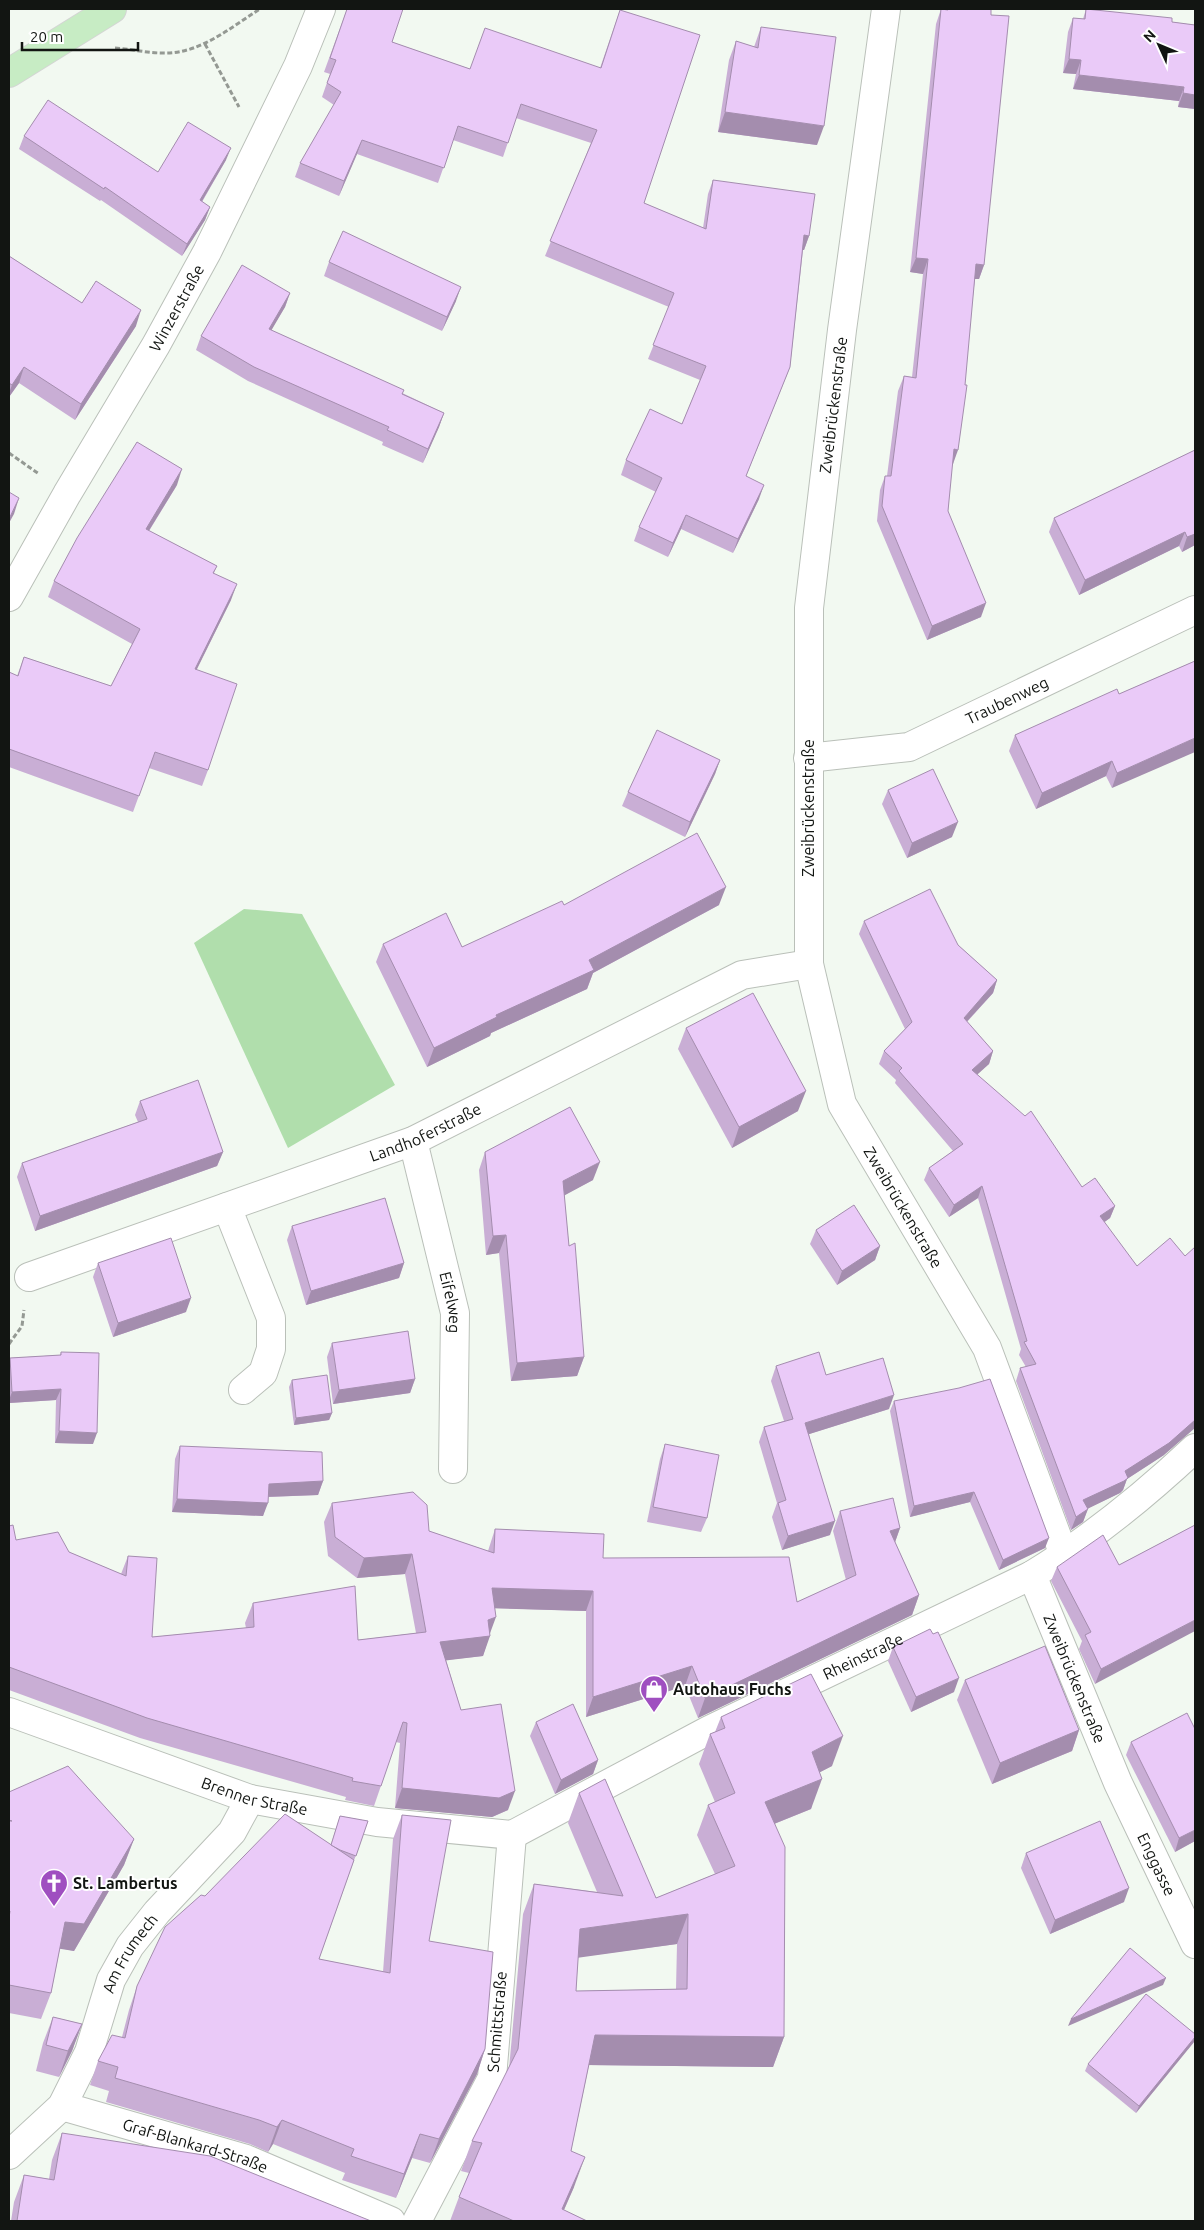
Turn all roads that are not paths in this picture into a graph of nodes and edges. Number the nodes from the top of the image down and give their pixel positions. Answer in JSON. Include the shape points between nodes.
{"nodes":[{"id":1,"x":112,"y":9,"type":"edge"},
{"id":2,"x":321,"y":9,"type":"edge"},
{"id":3,"x":886,"y":9,"type":"edge"},
{"id":4,"x":9,"y":73,"type":"edge"},
{"id":5,"x":9,"y":597,"type":"edge"},
{"id":6,"x":1195,"y":610,"type":"edge"},
{"id":7,"x":808,"y":758,"type":"junction"},
{"id":8,"x":809,"y":964,"type":"junction"},
{"id":9,"x":413,"y":1141,"type":"junction"},
{"id":10,"x":226,"y":1207,"type":"junction"},
{"id":11,"x":29,"y":1277,"type":"dead end"},
{"id":12,"x":243,"y":1390,"type":"dead end"},
{"id":13,"x":1195,"y":1448,"type":"edge"},
{"id":14,"x":453,"y":1469,"type":"dead end"},
{"id":15,"x":1064,"y":1555,"type":"junction"},
{"id":16,"x":1032,"y":1575,"type":"junction"},
{"id":17,"x":9,"y":1712,"type":"edge"},
{"id":18,"x":1118,"y":1783,"type":"joint"},
{"id":19,"x":250,"y":1799,"type":"junction"},
{"id":20,"x":512,"y":1835,"type":"junction"},
{"id":21,"x":1195,"y":1944,"type":"edge"},
{"id":22,"x":62,"y":2106,"type":"junction"},
{"id":23,"x":9,"y":2156,"type":"edge"},
{"id":24,"x":392,"y":2221,"type":"edge"},
{"id":25,"x":417,"y":2221,"type":"edge"}],
"edges":[{"from":1,"to":4,"type":"main road"},
{"from":2,"to":5,"type":"street","name":"Winzerstraße","via":[[268,129],[156,346]]},
{"from":3,"to":7,"type":"street","name":"Zweibrückenstraße","via":[[843,320],[809,608]]},
{"from":6,"to":7,"type":"street","name":"Traubenweg","via":[[909,746]]},
{"from":7,"to":8,"type":"street","name":"Zweibrückenstraße"},
{"from":8,"to":9,"type":"street","name":"Landhoferstraße","via":[[742,975]]},
{"from":8,"to":15,"type":"street","name":"Zweibrückenstraße","via":[[842,1104],[987,1348]]},
{"from":9,"to":10,"type":"street","name":"Landhoferstraße"},
{"from":9,"to":14,"type":"street","name":"Eifelweg","via":[[455,1313]]},
{"from":10,"to":11,"type":"street","name":"Landhoferstraße"},
{"from":10,"to":12,"type":"street","via":[[271,1318],[271,1349],[263,1373]]},
{"from":13,"to":15,"type":"street","name":"Rheinstraße","via":[[1152,1488]]},
{"from":15,"to":16,"type":"street","name":"Rheinstraße"},
{"from":16,"to":18,"type":"street","name":"Zweibrückenstraße"},
{"from":16,"to":20,"type":"street","name":"Rheinstraße","via":[[709,1730]]},
{"from":17,"to":19,"type":"street","name":"Brenner Straße"},
{"from":18,"to":21,"type":"street","name":"Enggasse"},
{"from":19,"to":20,"type":"street","name":"Brenner Straße","via":[[377,1822]]},
{"from":19,"to":22,"type":"street","name":"Am Frumech","via":[[232,1832],[157,1912],[130,1946],[111,1980],[89,2052]]},
{"from":20,"to":25,"type":"street","name":"Schmittstraße","via":[[492,2078]]},
{"from":22,"to":23,"type":"street"},
{"from":22,"to":24,"type":"street","name":"Graf-Blankard-Straße","via":[[246,2159]]}]}
